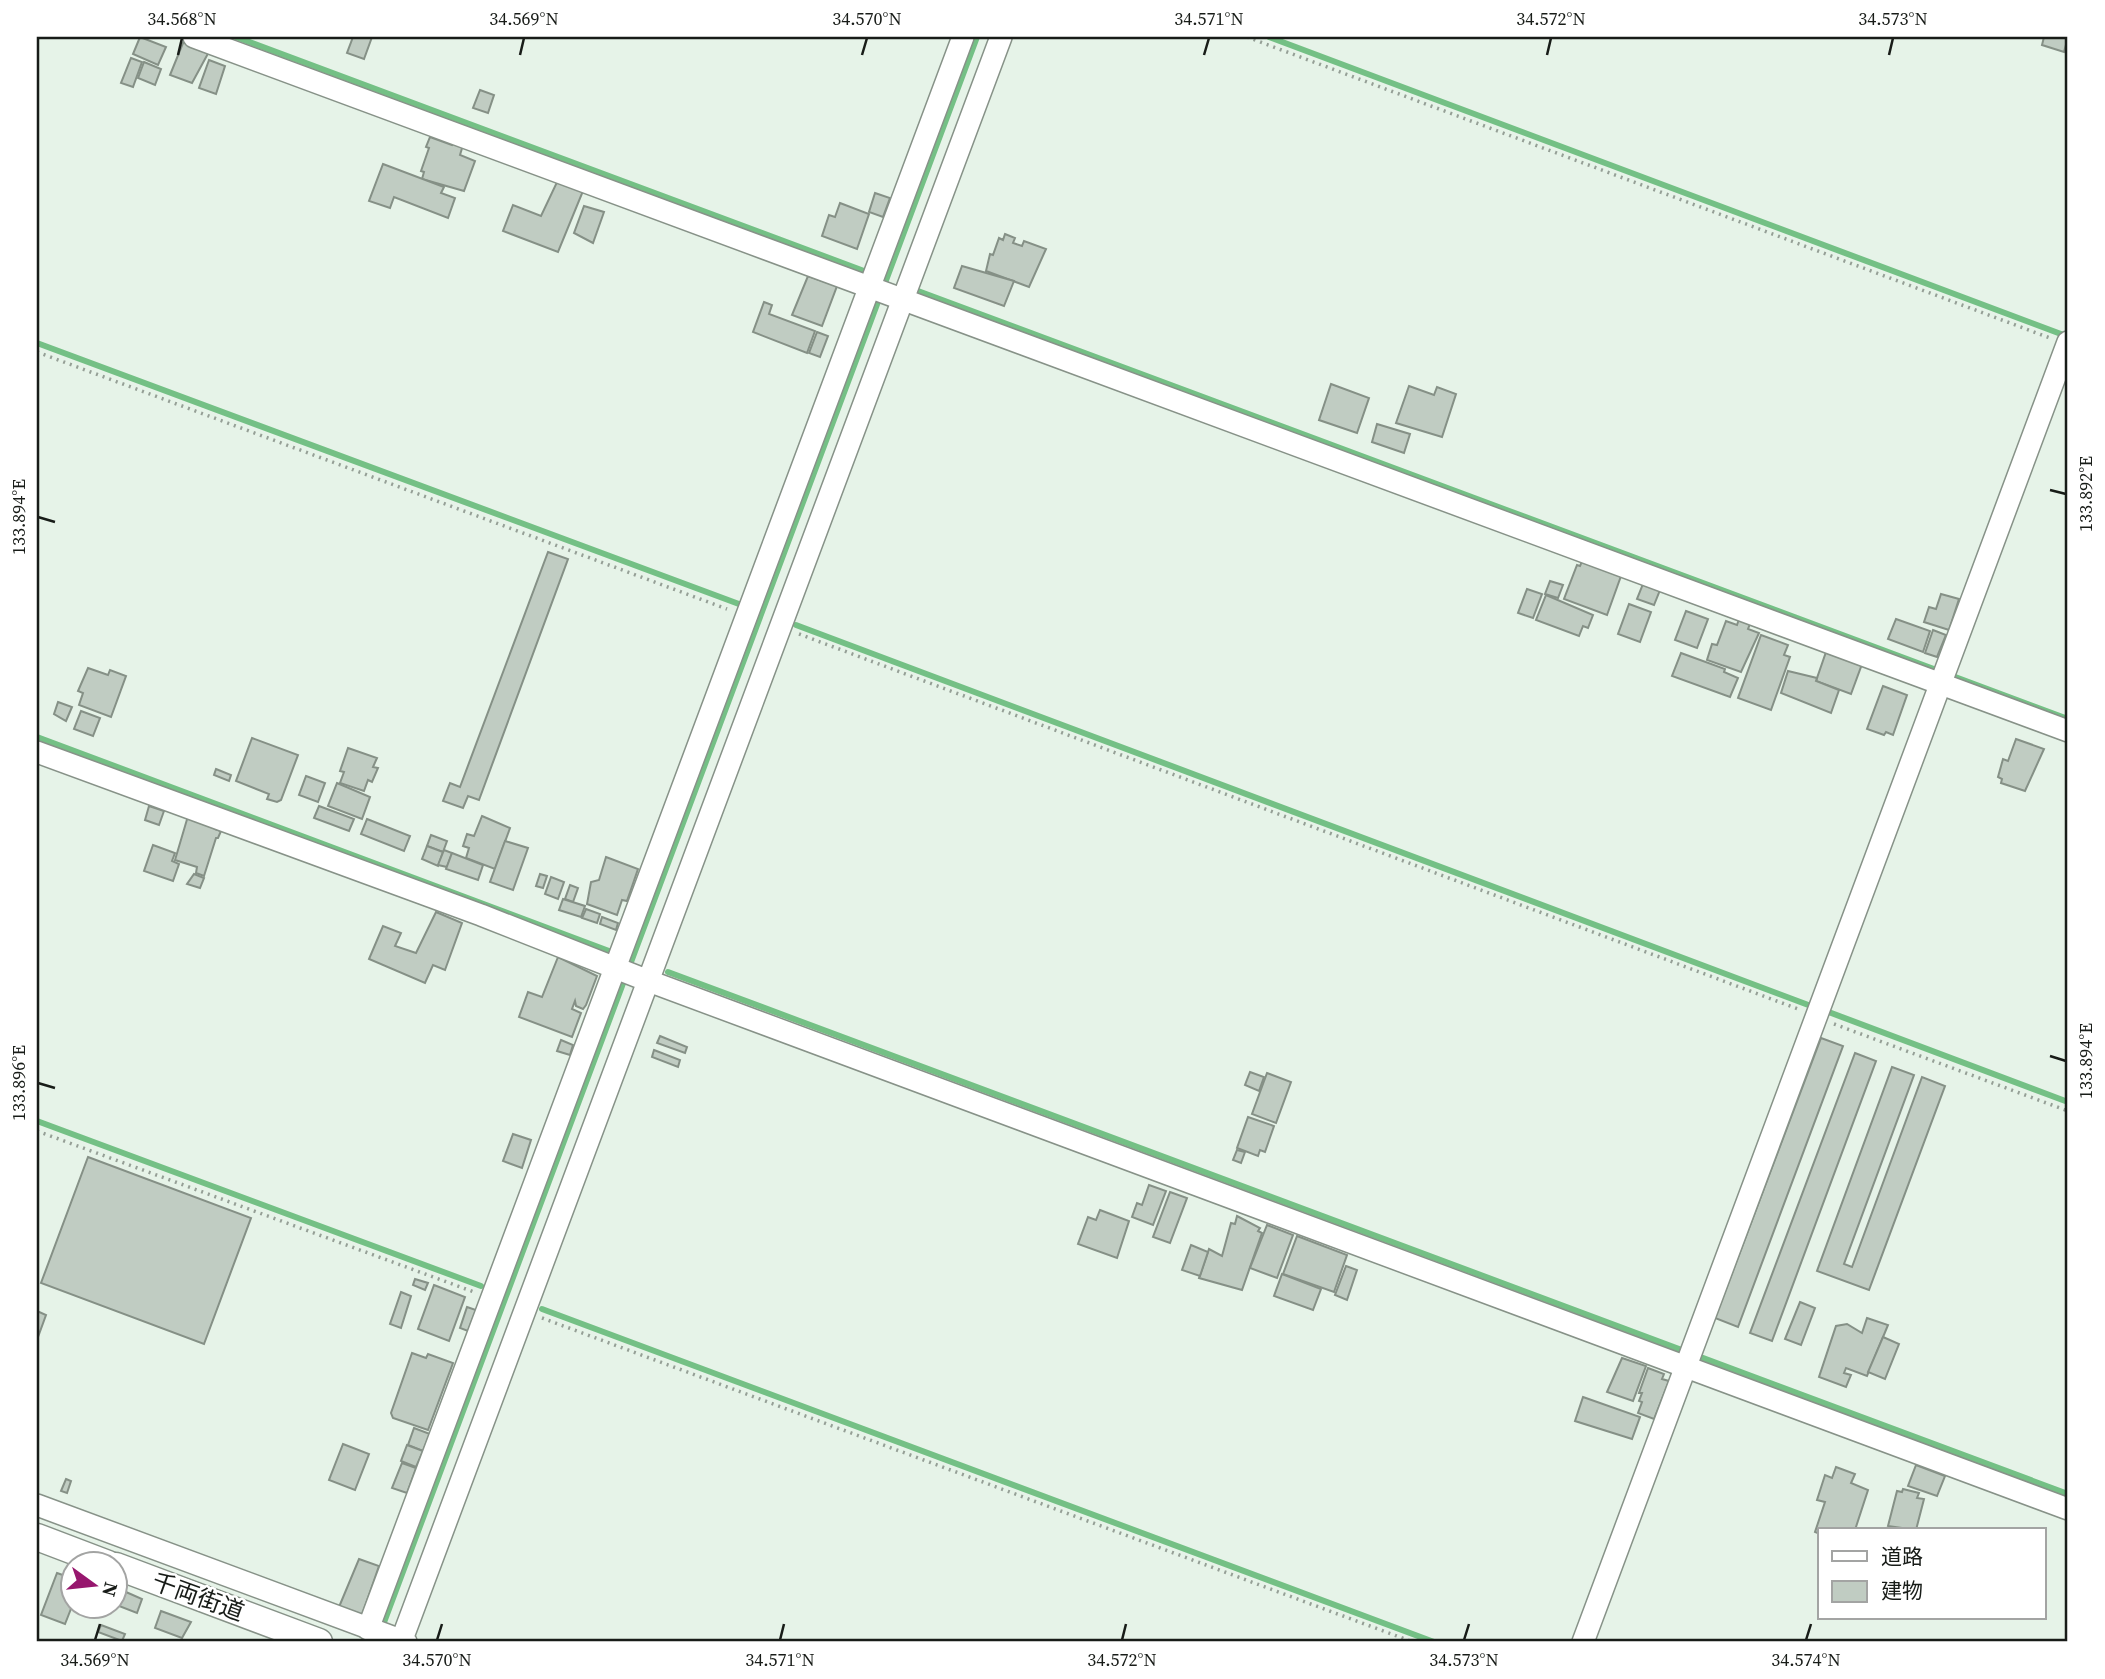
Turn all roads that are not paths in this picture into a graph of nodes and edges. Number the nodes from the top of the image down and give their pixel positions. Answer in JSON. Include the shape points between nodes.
{"nodes":[{"id":1,"x":194,"y":37,"type":"edge"},
{"id":2,"x":963,"y":37,"type":"edge"},
{"id":3,"x":1001,"y":37,"type":"edge"},
{"id":4,"x":884,"y":291,"type":"junction"},
{"id":5,"x":2068,"y":343,"type":"edge"},
{"id":6,"x":760,"y":618,"type":"junction"},
{"id":7,"x":1945,"y":677,"type":"junction"},
{"id":8,"x":2068,"y":732,"type":"edge"},
{"id":9,"x":37,"y":752,"type":"edge"},
{"id":10,"x":627,"y":967,"type":"junction"},
{"id":11,"x":506,"y":1307,"type":"junction"},
{"id":12,"x":1689,"y":1357,"type":"junction"},
{"id":13,"x":37,"y":1505,"type":"edge"},
{"id":14,"x":2068,"y":1509,"type":"edge"},
{"id":15,"x":37,"y":1537,"type":"edge"},
{"id":16,"x":72,"y":1550,"type":"edge"},
{"id":17,"x":130,"y":1571,"type":"edge"},
{"id":18,"x":368,"y":1629,"type":"junction"},
{"id":19,"x":319,"y":1642,"type":"edge"},
{"id":20,"x":403,"y":1642,"type":"edge"},
{"id":21,"x":1583,"y":1642,"type":"edge"}],
"edges":[{"from":1,"to":4,"type":"street"},
{"from":2,"to":4,"type":"street"},
{"from":3,"to":4,"type":"street"},
{"from":4,"to":6,"type":"street"},
{"from":4,"to":6,"type":"street"},
{"from":4,"to":7,"type":"street"},
{"from":5,"to":7,"type":"street"},
{"from":6,"to":10,"type":"street"},
{"from":6,"to":10,"type":"street"},
{"from":7,"to":8,"type":"street"},
{"from":7,"to":12,"type":"street"},
{"from":9,"to":10,"type":"street"},
{"from":10,"to":11,"type":"street"},
{"from":10,"to":11,"type":"street"},
{"from":10,"to":12,"type":"street"},
{"from":11,"to":18,"type":"street"},
{"from":11,"to":20,"type":"street"},
{"from":12,"to":14,"type":"street"},
{"from":12,"to":21,"type":"street"},
{"from":13,"to":18,"type":"street"},
{"from":15,"to":16,"type":"street"},
{"from":17,"to":19,"type":"street","name":"千両街道"},
{"from":18,"to":20,"type":"street"}]}
